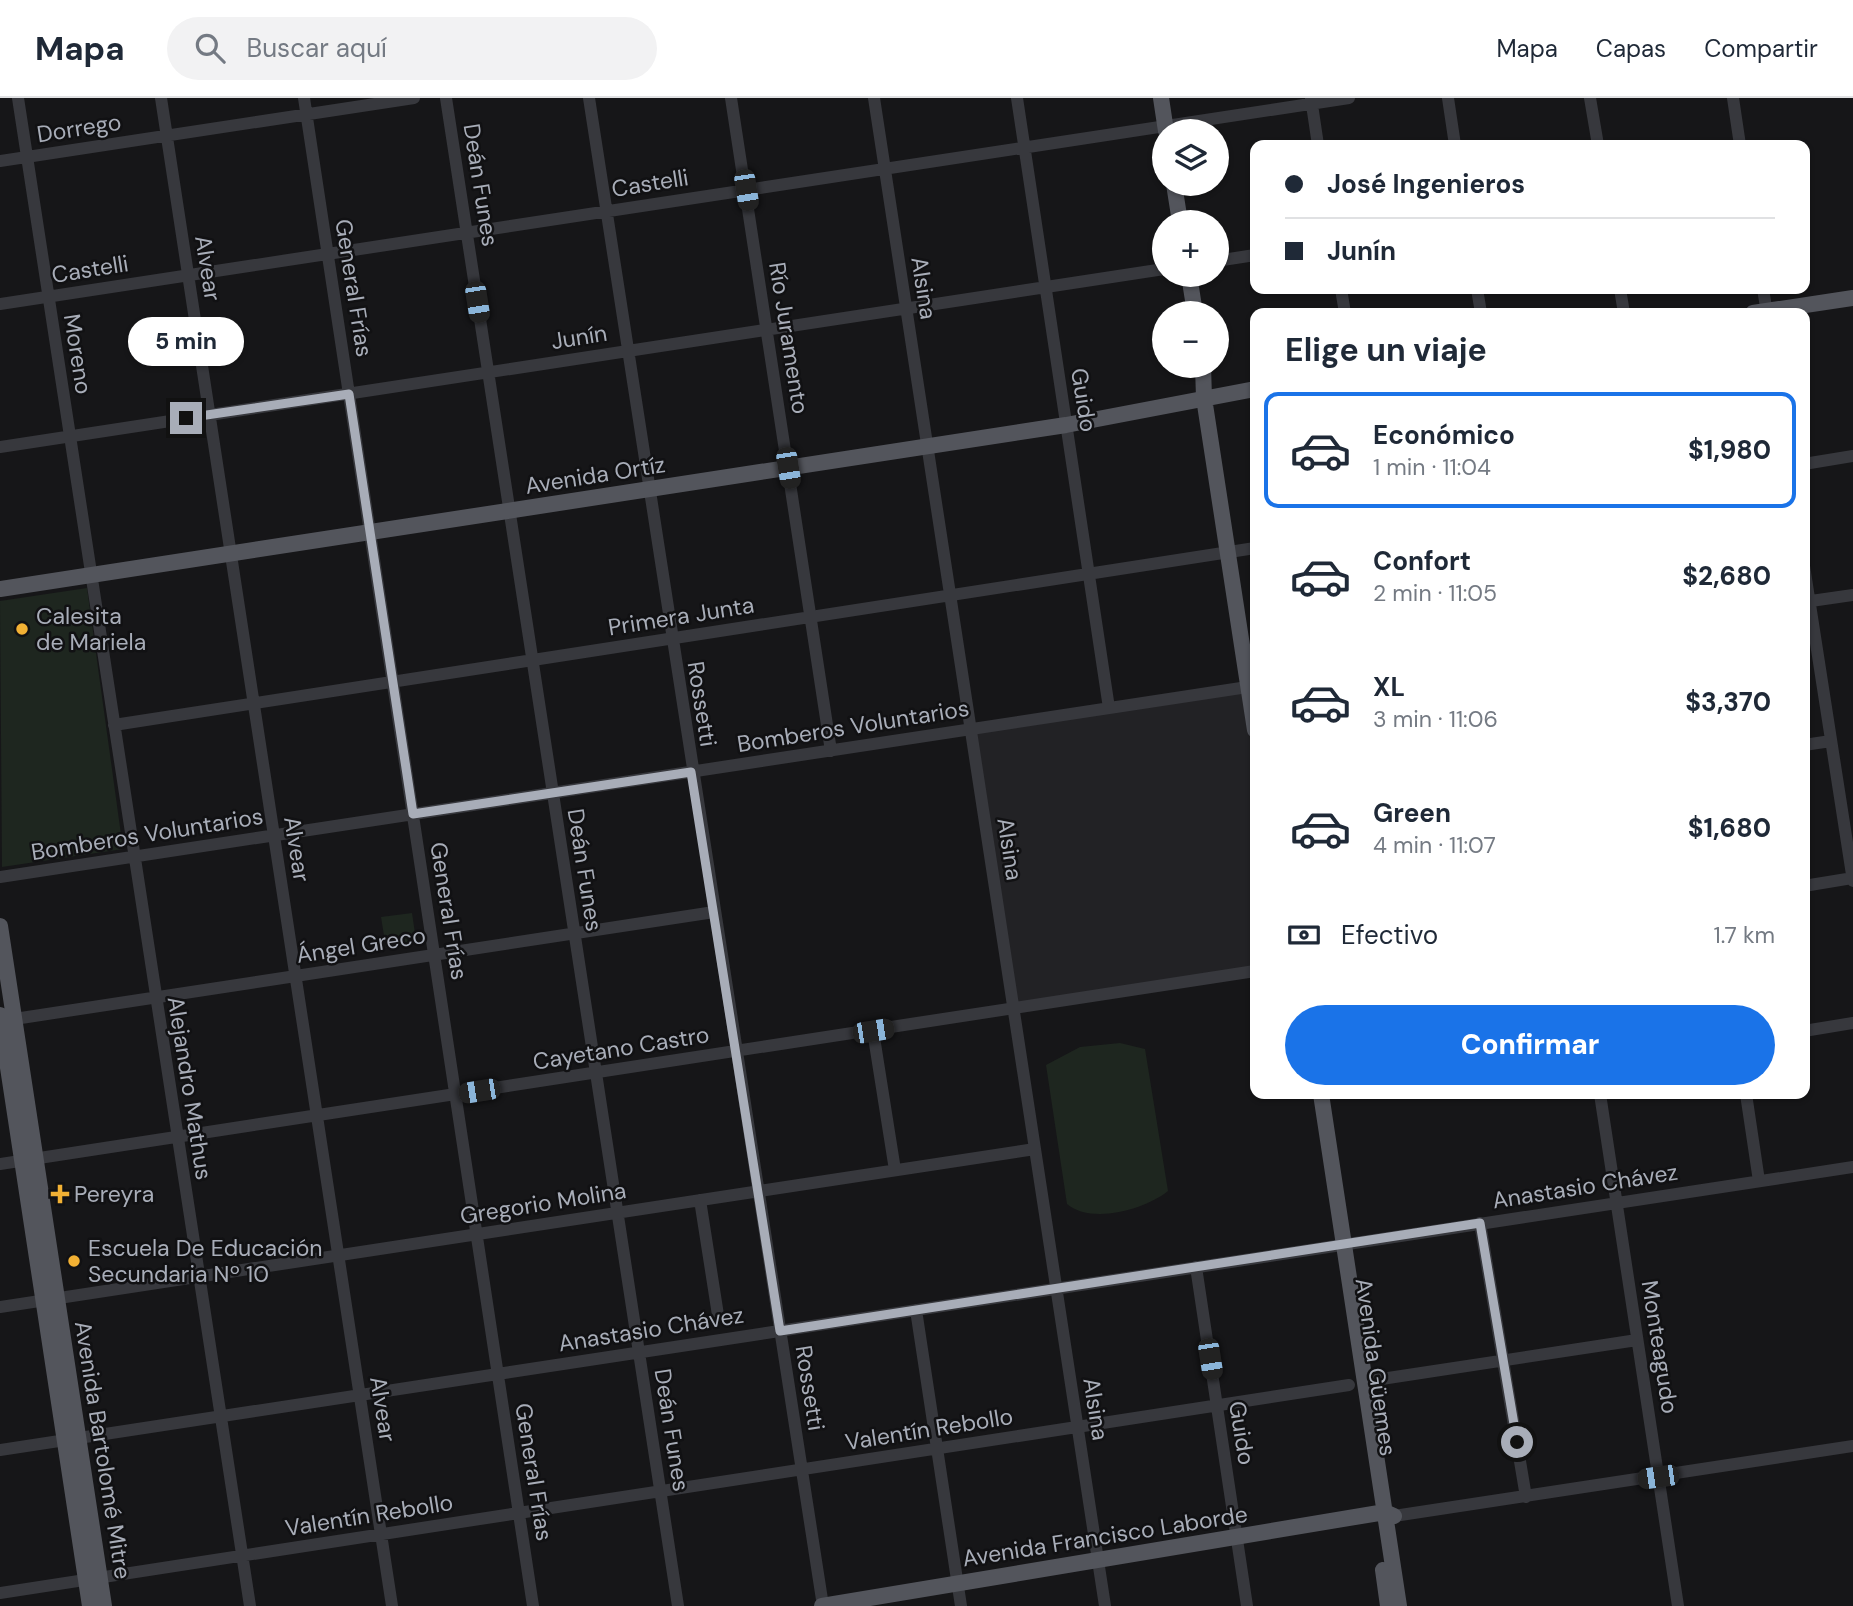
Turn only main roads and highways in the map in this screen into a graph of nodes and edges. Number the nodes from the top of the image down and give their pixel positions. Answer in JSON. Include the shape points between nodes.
{"nodes":[{"id":1,"x":1161,"y":98,"type":"edge"},
{"id":2,"x":1164,"y":119,"type":"edge"},
{"id":3,"x":1853,"y":298,"type":"edge"},
{"id":4,"x":1788,"y":308,"type":"edge"},
{"id":5,"x":1853,"y":309,"type":"edge"},
{"id":6,"x":1810,"y":316,"type":"edge"},
{"id":7,"x":1204,"y":378,"type":"edge"},
{"id":8,"x":1250,"y":391,"type":"edge"},
{"id":9,"x":1207,"y":399,"type":"junction"},
{"id":10,"x":1250,"y":401,"type":"edge"},
{"id":11,"x":1232,"y":551,"type":"junction"},
{"id":12,"x":0,"y":589,"type":"edge"},
{"id":13,"x":1250,"y":638,"type":"edge"},
{"id":14,"x":1250,"y":679,"type":"edge"},
{"id":15,"x":0,"y":926,"type":"edge"},
{"id":16,"x":4,"y":1019,"type":"edge"},
{"id":17,"x":1312,"y":1099,"type":"edge"},
{"id":18,"x":1322,"y":1099,"type":"edge"},
{"id":19,"x":1340,"y":1244,"type":"junction"},
{"id":20,"x":1383,"y":1517,"type":"junction"},
{"id":21,"x":93,"y":1578,"type":"junction"},
{"id":22,"x":959,"y":1594,"type":"edge"},
{"id":23,"x":90,"y":1606,"type":"edge"},
{"id":24,"x":104,"y":1606,"type":"edge"},
{"id":25,"x":823,"y":1606,"type":"edge"},
{"id":26,"x":872,"y":1606,"type":"edge"},
{"id":27,"x":1388,"y":1606,"type":"edge"},
{"id":28,"x":1399,"y":1606,"type":"edge"}],
"edges":[{"from":1,"to":2,"type":"main road"},
{"from":3,"to":4,"type":"main road"},
{"from":5,"to":6,"type":"main road"},
{"from":7,"to":9,"type":"main road"},
{"from":8,"to":9,"type":"main road","name":"Avenida Ortíz"},
{"from":9,"to":10,"type":"main road","name":"Avenida Ortíz"},
{"from":9,"to":11,"type":"main road"},
{"from":9,"to":12,"type":"main road","name":"Avenida Ortíz","via":[[927,447]]},
{"from":11,"to":13,"type":"main road"},
{"from":11,"to":14,"type":"main road"},
{"from":15,"to":16,"type":"main road","name":"Avenida Bartolomé Mitre"},
{"from":16,"to":21,"type":"main road","name":"Avenida Bartolomé Mitre"},
{"from":17,"to":19,"type":"main road","name":"Avenida Güemes"},
{"from":18,"to":19,"type":"main road","name":"Avenida Güemes"},
{"from":19,"to":20,"type":"main road","name":"Avenida Güemes"},
{"from":20,"to":22,"type":"main road","name":"Avenida Francisco Laborde","via":[[1099,1565]]},
{"from":20,"to":27,"type":"main road"},
{"from":20,"to":28,"type":"main road"},
{"from":21,"to":23,"type":"main road","name":"Avenida Bartolomé Mitre"},
{"from":21,"to":24,"type":"main road","name":"Avenida Bartolomé Mitre"},
{"from":22,"to":25,"type":"main road","name":"Avenida Francisco Laborde"},
{"from":22,"to":26,"type":"main road","name":"Avenida Francisco Laborde"}]}
